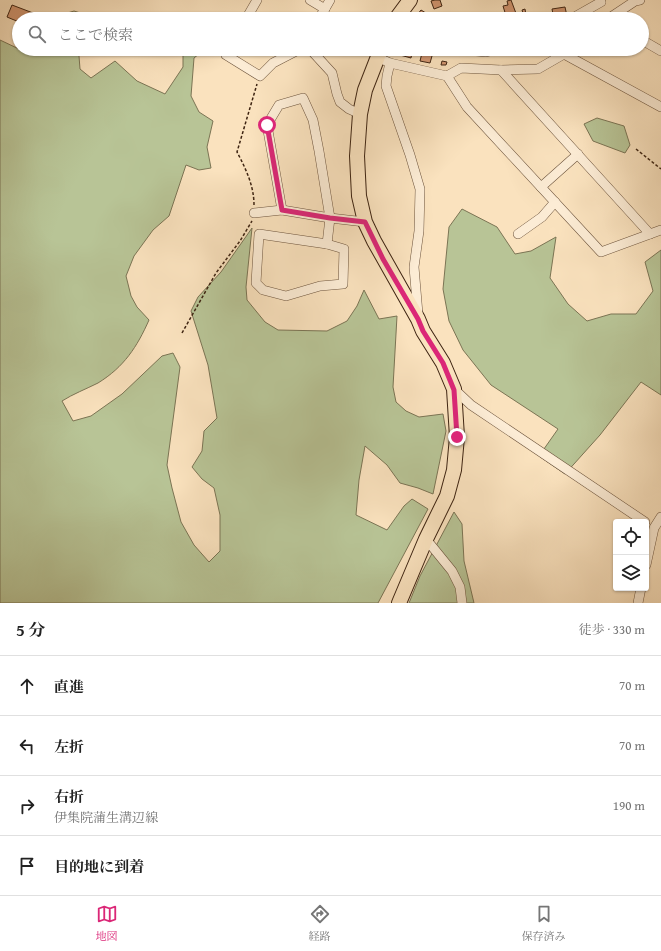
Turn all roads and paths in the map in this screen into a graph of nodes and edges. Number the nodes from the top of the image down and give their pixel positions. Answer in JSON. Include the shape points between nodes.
{"nodes":[{"id":1,"x":258,"y":0,"type":"edge"},
{"id":2,"x":310,"y":0,"type":"edge"},
{"id":3,"x":330,"y":0,"type":"edge"},
{"id":4,"x":410,"y":0,"type":"edge"},
{"id":5,"x":600,"y":0,"type":"edge"},
{"id":6,"x":640,"y":0,"type":"edge"},
{"id":7,"x":325,"y":9,"type":"junction"},
{"id":8,"x":250,"y":12,"type":"edge"},
{"id":9,"x":323,"y":12,"type":"edge"},
{"id":10,"x":401,"y":12,"type":"edge"},
{"id":11,"x":583,"y":12,"type":"edge"},
{"id":12,"x":618,"y":12,"type":"edge"},
{"id":13,"x":649,"y":44,"type":"edge"},
{"id":14,"x":661,"y":51,"type":"edge"},
{"id":15,"x":228,"y":56,"type":"edge"},
{"id":16,"x":287,"y":56,"type":"edge"},
{"id":17,"x":317,"y":56,"type":"edge"},
{"id":18,"x":378,"y":56,"type":"edge"},
{"id":19,"x":382,"y":56,"type":"edge"},
{"id":20,"x":559,"y":56,"type":"edge"},
{"id":21,"x":575,"y":56,"type":"edge"},
{"id":22,"x":390,"y":63,"type":"junction"},
{"id":23,"x":501,"y":70,"type":"junction"},
{"id":24,"x":260,"y":76,"type":"junction"},
{"id":25,"x":446,"y":76,"type":"junction"},
{"id":26,"x":661,"y":107,"type":"edge"},
{"id":27,"x":360,"y":114,"type":"junction"},
{"id":28,"x":636,"y":149,"type":"dead end"},
{"id":29,"x":578,"y":154,"type":"junction"},
{"id":30,"x":661,"y":170,"type":"edge"},
{"id":31,"x":541,"y":187,"type":"junction"},
{"id":32,"x":555,"y":202,"type":"junction"},
{"id":33,"x":282,"y":210,"type":"junction"},
{"id":34,"x":254,"y":213,"type":"junction"},
{"id":35,"x":330,"y":218,"type":"junction"},
{"id":36,"x":365,"y":222,"type":"junction"},
{"id":37,"x":661,"y":230,"type":"edge"},
{"id":38,"x":518,"y":234,"type":"dead end"},
{"id":39,"x":650,"y":234,"type":"junction"},
{"id":40,"x":327,"y":244,"type":"junction"},
{"id":41,"x":418,"y":319,"type":"junction"},
{"id":42,"x":182,"y":333,"type":"dead end"},
{"id":43,"x":454,"y":390,"type":"junction"},
{"id":44,"x":661,"y":517,"type":"edge"},
{"id":45,"x":641,"y":519,"type":"edge"},
{"id":46,"x":649,"y":523,"type":"edge"},
{"id":47,"x":426,"y":539,"type":"junction"},
{"id":48,"x":640,"y":591,"type":"edge"},
{"id":49,"x":399,"y":603,"type":"edge"},
{"id":50,"x":462,"y":603,"type":"edge"},
{"id":51,"x":638,"y":603,"type":"edge"}],
"edges":[{"from":1,"to":8,"type":"street"},
{"from":2,"to":7,"type":"street"},
{"from":3,"to":7,"type":"street"},
{"from":4,"to":10,"type":"main road"},
{"from":5,"to":11,"type":"street","via":[[601,2]]},
{"from":6,"to":12,"type":"street"},
{"from":7,"to":9,"type":"street"},
{"from":13,"to":14,"type":"street"},
{"from":15,"to":24,"type":"street"},
{"from":16,"to":24,"type":"street","via":[[273,64]]},
{"from":17,"to":27,"type":"street","via":[[332,72],[340,102]]},
{"from":18,"to":27,"type":"main road","via":[[365,90]]},
{"from":19,"to":22,"type":"street"},
{"from":20,"to":23,"type":"street","via":[[538,69]]},
{"from":21,"to":26,"type":"street"},
{"from":22,"to":25,"type":"street"},
{"from":22,"to":41,"type":"street","via":[[386,86],[420,189],[419,231],[414,267]]},
{"from":23,"to":25,"type":"street","via":[[461,68]]},
{"from":23,"to":29,"type":"street"},
{"from":24,"to":34,"type":"path","via":[[236,152],[247,171],[254,195]]},
{"from":25,"to":31,"type":"street","via":[[467,106]]},
{"from":27,"to":36,"type":"main road","via":[[357,174]]},
{"from":28,"to":30,"type":"path"},
{"from":29,"to":31,"type":"street"},
{"from":29,"to":39,"type":"street"},
{"from":31,"to":32,"type":"street"},
{"from":32,"to":38,"type":"street","via":[[542,218]]},
{"from":32,"to":39,"type":"street","via":[[601,252]]},
{"from":33,"to":34,"type":"street"},
{"from":33,"to":35,"type":"street"},
{"from":33,"to":35,"type":"street","via":[[267,125],[279,105],[303,98],[313,120]]},
{"from":34,"to":42,"type":"path","via":[[254,218],[216,273]]},
{"from":35,"to":36,"type":"street"},
{"from":35,"to":40,"type":"street"},
{"from":36,"to":41,"type":"main road"},
{"from":37,"to":39,"type":"street"},
{"from":40,"to":40,"type":"street","via":[[259,234],[256,283],[263,290],[286,296],[320,286],[343,284],[344,249]]},
{"from":41,"to":43,"type":"main road","via":[[443,363]]},
{"from":43,"to":45,"type":"street","via":[[471,405]]},
{"from":43,"to":47,"type":"main road","via":[[457,437],[454,470],[447,496]]},
{"from":44,"to":46,"type":"street"},
{"from":47,"to":49,"type":"main road"},
{"from":47,"to":50,"type":"street","via":[[452,571],[460,587]]},
{"from":48,"to":51,"type":"street"}]}
